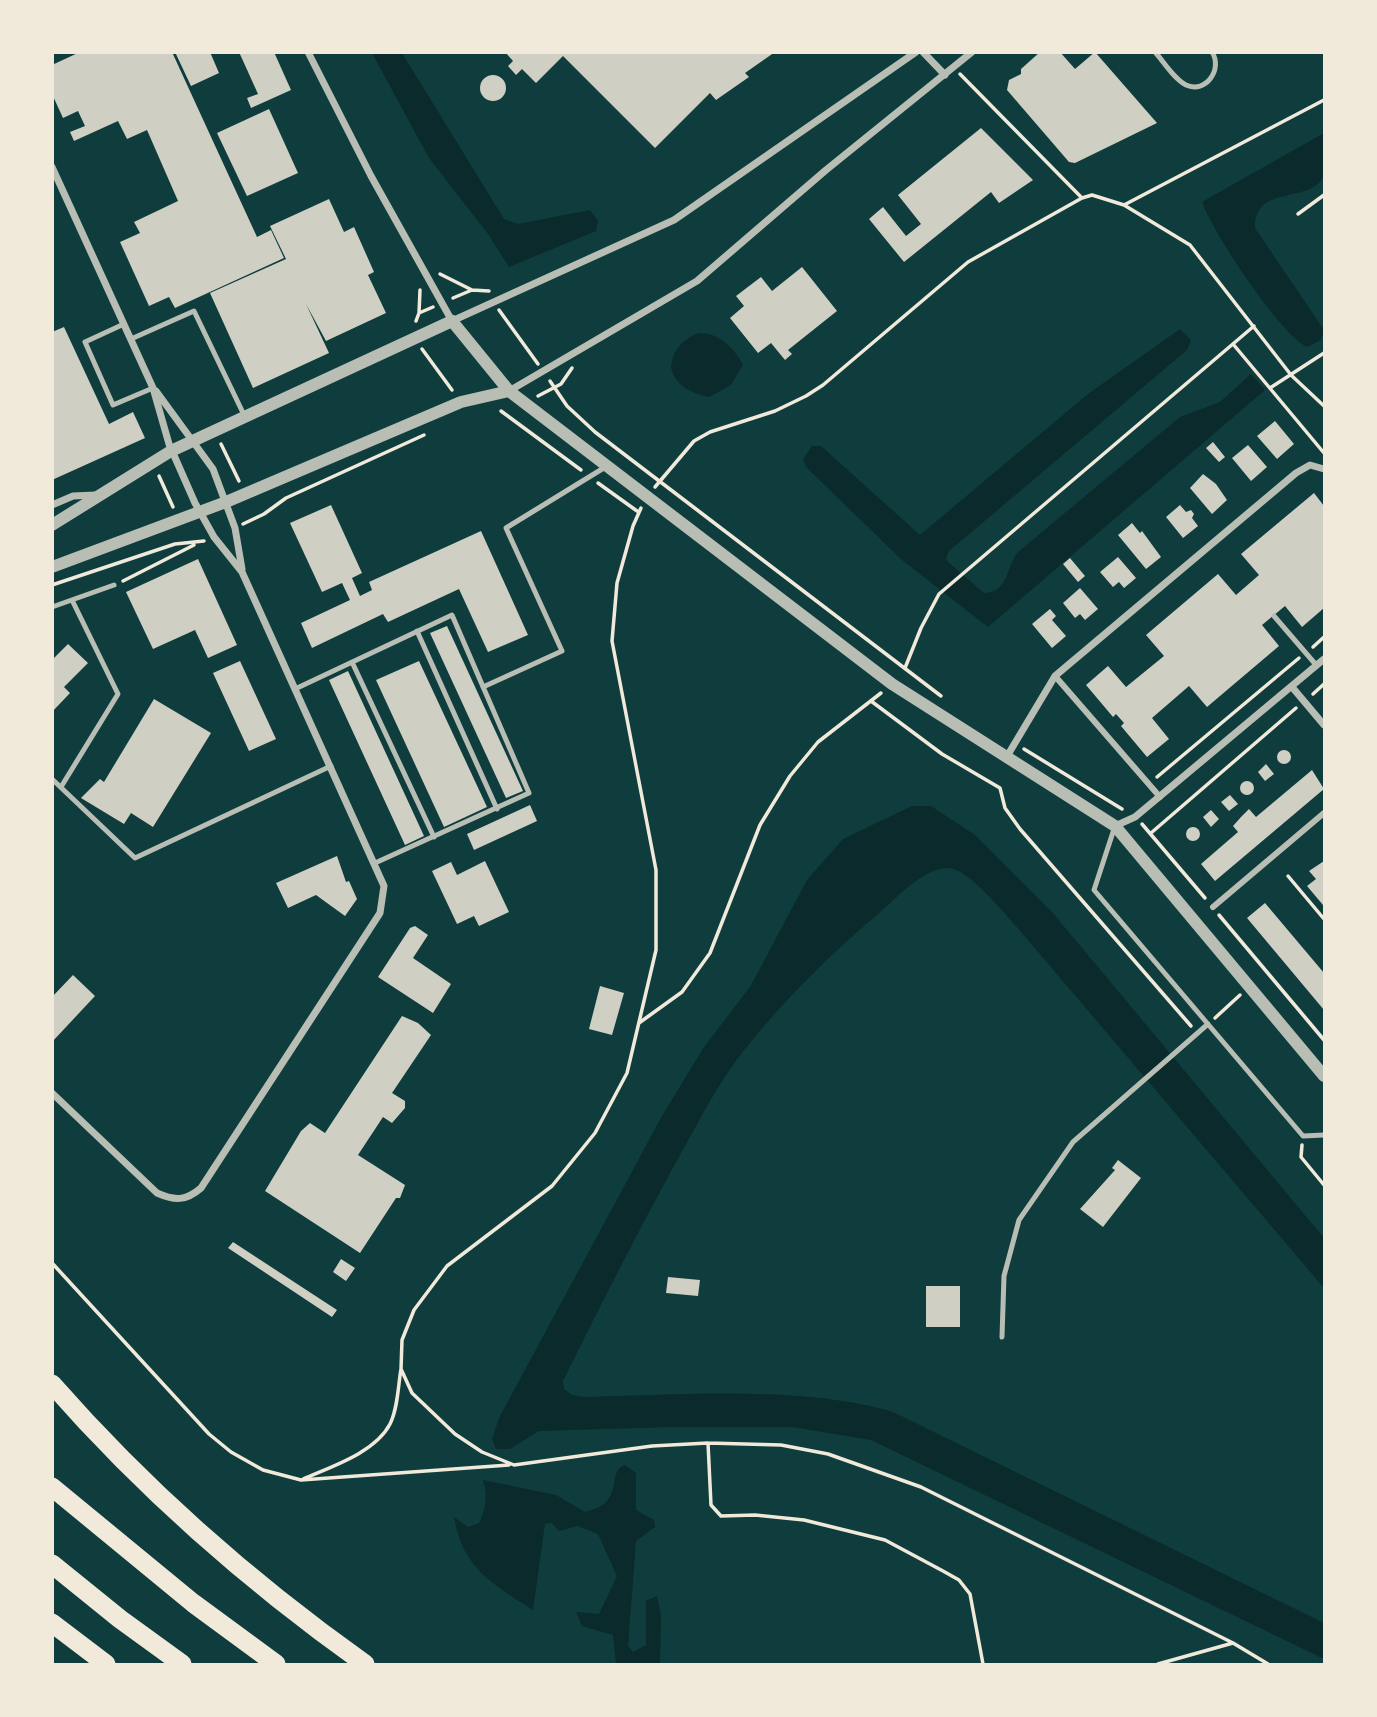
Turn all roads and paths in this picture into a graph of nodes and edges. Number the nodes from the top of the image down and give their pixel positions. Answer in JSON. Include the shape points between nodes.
{"nodes":[{"id":1,"x":308,"y":52,"type":"edge"},
{"id":2,"x":916,"y":52,"type":"edge"},
{"id":3,"x":923,"y":52,"type":"edge"},
{"id":4,"x":972,"y":52,"type":"edge"},
{"id":5,"x":1155,"y":52,"type":"edge"},
{"id":6,"x":1212,"y":52,"type":"edge"},
{"id":7,"x":954,"y":67,"type":"junction"},
{"id":8,"x":945,"y":75,"type":"junction"},
{"id":9,"x":1325,"y":100,"type":"edge"},
{"id":10,"x":52,"y":167,"type":"edge"},
{"id":11,"x":1325,"y":195,"type":"edge"},
{"id":12,"x":1082,"y":198,"type":"junction"},
{"id":13,"x":1125,"y":205,"type":"junction"},
{"id":14,"x":1298,"y":214,"type":"dead end"},
{"id":15,"x":494,"y":302,"type":"junction"},
{"id":16,"x":452,"y":321,"type":"junction"},
{"id":17,"x":124,"y":324,"type":"junction"},
{"id":18,"x":1254,"y":326,"type":"junction"},
{"id":19,"x":131,"y":339,"type":"junction"},
{"id":20,"x":414,"y":339,"type":"junction"},
{"id":21,"x":1233,"y":344,"type":"junction"},
{"id":22,"x":1325,"y":353,"type":"edge"},
{"id":23,"x":542,"y":370,"type":"junction"},
{"id":24,"x":1291,"y":374,"type":"junction"},
{"id":25,"x":153,"y":388,"type":"junction"},
{"id":26,"x":1270,"y":388,"type":"junction"},
{"id":27,"x":509,"y":390,"type":"junction"},
{"id":28,"x":461,"y":402,"type":"junction"},
{"id":29,"x":1325,"y":406,"type":"edge"},
{"id":30,"x":494,"y":408,"type":"dead end"},
{"id":31,"x":244,"y":417,"type":"junction"},
{"id":32,"x":214,"y":431,"type":"junction"},
{"id":33,"x":430,"y":433,"type":"dead end"},
{"id":34,"x":193,"y":440,"type":"junction"},
{"id":35,"x":171,"y":451,"type":"junction"},
{"id":36,"x":1325,"y":453,"type":"edge"},
{"id":37,"x":153,"y":463,"type":"junction"},
{"id":38,"x":607,"y":466,"type":"junction"},
{"id":39,"x":1325,"y":469,"type":"edge"},
{"id":40,"x":590,"y":477,"type":"junction"},
{"id":41,"x":659,"y":481,"type":"junction"},
{"id":42,"x":245,"y":494,"type":"junction"},
{"id":43,"x":100,"y":495,"type":"junction"},
{"id":44,"x":649,"y":498,"type":"junction"},
{"id":45,"x":226,"y":502,"type":"junction"},
{"id":46,"x":52,"y":505,"type":"edge"},
{"id":47,"x":200,"y":512,"type":"junction"},
{"id":48,"x":259,"y":516,"type":"junction"},
{"id":49,"x":179,"y":520,"type":"junction"},
{"id":50,"x":52,"y":525,"type":"edge"},
{"id":51,"x":235,"y":528,"type":"junction"},
{"id":52,"x":214,"y":537,"type":"junction"},
{"id":53,"x":190,"y":544,"type":"junction"},
{"id":54,"x":196,"y":544,"type":"junction"},
{"id":55,"x":52,"y":567,"type":"edge"},
{"id":56,"x":242,"y":572,"type":"junction"},
{"id":57,"x":52,"y":585,"type":"edge"},
{"id":58,"x":114,"y":585,"type":"joint"},
{"id":59,"x":72,"y":600,"type":"junction"},
{"id":60,"x":52,"y":607,"type":"edge"},
{"id":61,"x":1273,"y":615,"type":"dead end"},
{"id":62,"x":417,"y":631,"type":"junction"},
{"id":63,"x":1325,"y":637,"type":"edge"},
{"id":64,"x":1306,"y":653,"type":"junction"},
{"id":65,"x":1325,"y":659,"type":"edge"},
{"id":66,"x":352,"y":662,"type":"junction"},
{"id":67,"x":1317,"y":666,"type":"junction"},
{"id":68,"x":905,"y":669,"type":"junction"},
{"id":69,"x":1055,"y":676,"type":"junction"},
{"id":70,"x":892,"y":684,"type":"junction"},
{"id":71,"x":1325,"y":684,"type":"edge"},
{"id":72,"x":483,"y":687,"type":"junction"},
{"id":73,"x":1292,"y":687,"type":"junction"},
{"id":74,"x":295,"y":689,"type":"junction"},
{"id":75,"x":871,"y":701,"type":"junction"},
{"id":76,"x":1304,"y":701,"type":"junction"},
{"id":77,"x":950,"y":703,"type":"dead end"},
{"id":78,"x":1325,"y":725,"type":"edge"},
{"id":79,"x":1015,"y":743,"type":"junction"},
{"id":80,"x":1005,"y":759,"type":"junction"},
{"id":81,"x":331,"y":766,"type":"junction"},
{"id":82,"x":52,"y":779,"type":"edge"},
{"id":83,"x":1149,"y":784,"type":"junction"},
{"id":84,"x":61,"y":787,"type":"junction"},
{"id":85,"x":1160,"y":797,"type":"junction"},
{"id":86,"x":497,"y":809,"type":"junction"},
{"id":87,"x":1325,"y":813,"type":"edge"},
{"id":88,"x":1135,"y":817,"type":"junction"},
{"id":89,"x":1115,"y":826,"type":"junction"},
{"id":90,"x":1150,"y":833,"type":"junction"},
{"id":91,"x":434,"y":837,"type":"junction"},
{"id":92,"x":375,"y":863,"type":"junction"},
{"id":93,"x":1288,"y":876,"type":"dead end"},
{"id":94,"x":1213,"y":907,"type":"junction"},
{"id":95,"x":1325,"y":919,"type":"edge"},
{"id":96,"x":1250,"y":987,"type":"junction"},
{"id":97,"x":638,"y":1024,"type":"junction"},
{"id":98,"x":1208,"y":1024,"type":"junction"},
{"id":99,"x":1197,"y":1033,"type":"junction"},
{"id":100,"x":1325,"y":1040,"type":"edge"},
{"id":101,"x":1325,"y":1076,"type":"edge"},
{"id":102,"x":52,"y":1093,"type":"edge"},
{"id":103,"x":1325,"y":1135,"type":"edge"},
{"id":104,"x":1303,"y":1136,"type":"junction"},
{"id":105,"x":1325,"y":1185,"type":"edge"},
{"id":106,"x":52,"y":1263,"type":"edge"},
{"id":107,"x":1002,"y":1337,"type":"dead end"},
{"id":108,"x":401,"y":1369,"type":"junction"},
{"id":109,"x":52,"y":1384,"type":"edge"},
{"id":110,"x":708,"y":1443,"type":"junction"},
{"id":111,"x":514,"y":1465,"type":"junction"},
{"id":112,"x":301,"y":1480,"type":"junction"},
{"id":113,"x":52,"y":1488,"type":"edge"},
{"id":114,"x":52,"y":1564,"type":"edge"},
{"id":115,"x":52,"y":1623,"type":"edge"},
{"id":116,"x":1233,"y":1643,"type":"junction"},
{"id":117,"x":106,"y":1664,"type":"edge"},
{"id":118,"x":183,"y":1664,"type":"edge"},
{"id":119,"x":276,"y":1664,"type":"edge"},
{"id":120,"x":365,"y":1664,"type":"edge"},
{"id":121,"x":983,"y":1664,"type":"edge"},
{"id":122,"x":1158,"y":1664,"type":"edge"},
{"id":123,"x":1268,"y":1664,"type":"edge"}],
"edges":[{"from":1,"to":16,"type":"street"},
{"from":2,"to":15,"type":"street","via":[[674,220]]},
{"from":3,"to":8,"type":"street"},
{"from":4,"to":7,"type":"street"},
{"from":5,"to":6,"type":"lane","via":[[1184,84],[1197,87],[1207,83],[1215,71]]},
{"from":7,"to":8,"type":"street"},
{"from":7,"to":12,"type":"path"},
{"from":8,"to":23,"type":"street","via":[[825,170],[697,281]]},
{"from":9,"to":13,"type":"path"},
{"from":10,"to":17,"type":"street"},
{"from":11,"to":14,"type":"path"},
{"from":12,"to":13,"type":"path","via":[[1092,195]]},
{"from":12,"to":41,"type":"path","via":[[968,262],[806,396],[694,441]]},
{"from":13,"to":18,"type":"path","via":[[1190,245]]},
{"from":15,"to":16,"type":"street"},
{"from":15,"to":23,"type":"path"},
{"from":16,"to":20,"type":"street"},
{"from":16,"to":27,"type":"street"},
{"from":17,"to":19,"type":"street"},
{"from":17,"to":25,"type":"lane","via":[[85,342],[113,405]]},
{"from":18,"to":21,"type":"path"},
{"from":18,"to":24,"type":"path"},
{"from":19,"to":25,"type":"street"},
{"from":19,"to":31,"type":"lane","via":[[194,311]]},
{"from":20,"to":28,"type":"path"},
{"from":20,"to":31,"type":"street"},
{"from":21,"to":26,"type":"path"},
{"from":21,"to":68,"type":"path","via":[[939,594]]},
{"from":22,"to":24,"type":"path"},
{"from":23,"to":27,"type":"street"},
{"from":23,"to":41,"type":"path","via":[[578,417]]},
{"from":24,"to":26,"type":"path"},
{"from":24,"to":29,"type":"path"},
{"from":25,"to":34,"type":"street"},
{"from":25,"to":35,"type":"street"},
{"from":26,"to":36,"type":"path"},
{"from":27,"to":28,"type":"street"},
{"from":27,"to":38,"type":"street"},
{"from":28,"to":42,"type":"street"},
{"from":30,"to":40,"type":"path"},
{"from":31,"to":32,"type":"street"},
{"from":32,"to":34,"type":"street"},
{"from":32,"to":42,"type":"path"},
{"from":33,"to":48,"type":"path","via":[[286,498]]},
{"from":34,"to":35,"type":"street"},
{"from":34,"to":45,"type":"street","via":[[213,469]]},
{"from":35,"to":37,"type":"street"},
{"from":35,"to":47,"type":"street"},
{"from":37,"to":43,"type":"street"},
{"from":37,"to":49,"type":"path"},
{"from":38,"to":40,"type":"lane"},
{"from":38,"to":44,"type":"street"},
{"from":39,"to":69,"type":"street","via":[[1319,465],[1303,469]]},
{"from":40,"to":72,"type":"lane","via":[[506,528],[562,651]]},
{"from":40,"to":97,"type":"path","via":[[638,512],[617,583],[612,641],[656,870],[656,950]]},
{"from":41,"to":44,"type":"path"},
{"from":41,"to":68,"type":"path"},
{"from":42,"to":45,"type":"street"},
{"from":42,"to":48,"type":"path"},
{"from":43,"to":46,"type":"street","via":[[73,496]]},
{"from":43,"to":50,"type":"street"},
{"from":44,"to":70,"type":"street"},
{"from":45,"to":47,"type":"street"},
{"from":45,"to":51,"type":"street"},
{"from":47,"to":49,"type":"street"},
{"from":47,"to":52,"type":"street"},
{"from":48,"to":51,"type":"path"},
{"from":49,"to":53,"type":"path"},
{"from":49,"to":55,"type":"street"},
{"from":51,"to":56,"type":"street"},
{"from":52,"to":54,"type":"path"},
{"from":52,"to":56,"type":"street"},
{"from":53,"to":54,"type":"path"},
{"from":53,"to":57,"type":"path","via":[[174,544]]},
{"from":54,"to":58,"type":"path"},
{"from":56,"to":74,"type":"street"},
{"from":58,"to":59,"type":"lane"},
{"from":59,"to":60,"type":"lane"},
{"from":59,"to":84,"type":"lane","via":[[118,694]]},
{"from":61,"to":64,"type":"lane"},
{"from":62,"to":66,"type":"lane"},
{"from":62,"to":72,"type":"lane","via":[[452,615]]},
{"from":62,"to":86,"type":"lane"},
{"from":63,"to":64,"type":"path"},
{"from":64,"to":67,"type":"lane"},
{"from":64,"to":83,"type":"path"},
{"from":65,"to":67,"type":"street"},
{"from":66,"to":74,"type":"lane"},
{"from":66,"to":91,"type":"lane"},
{"from":67,"to":73,"type":"street"},
{"from":68,"to":70,"type":"path"},
{"from":68,"to":77,"type":"path"},
{"from":69,"to":79,"type":"street"},
{"from":69,"to":83,"type":"street"},
{"from":70,"to":75,"type":"path"},
{"from":70,"to":80,"type":"street"},
{"from":71,"to":76,"type":"path"},
{"from":72,"to":86,"type":"lane","via":[[529,793]]},
{"from":73,"to":76,"type":"street"},
{"from":73,"to":85,"type":"street"},
{"from":74,"to":81,"type":"street"},
{"from":75,"to":97,"type":"path","via":[[818,742],[790,776],[760,825],[710,953],[682,992]]},
{"from":75,"to":99,"type":"path","via":[[950,760],[1000,788],[1005,808],[1020,829]]},
{"from":76,"to":78,"type":"street"},
{"from":76,"to":90,"type":"path"},
{"from":79,"to":80,"type":"street"},
{"from":79,"to":88,"type":"path"},
{"from":80,"to":89,"type":"street"},
{"from":81,"to":84,"type":"lane","via":[[135,858]]},
{"from":81,"to":92,"type":"street"},
{"from":82,"to":84,"type":"lane"},
{"from":83,"to":85,"type":"street"},
{"from":85,"to":88,"type":"street"},
{"from":86,"to":91,"type":"lane"},
{"from":87,"to":94,"type":"street"},
{"from":88,"to":89,"type":"street"},
{"from":88,"to":90,"type":"path"},
{"from":89,"to":96,"type":"street"},
{"from":89,"to":98,"type":"lane","via":[[1094,890]]},
{"from":90,"to":94,"type":"path"},
{"from":91,"to":92,"type":"lane"},
{"from":92,"to":102,"type":"street","via":[[384,886],[380,914],[201,1188],[190,1197],[177,1200],[158,1193]]},
{"from":93,"to":95,"type":"path"},
{"from":94,"to":100,"type":"path"},
{"from":96,"to":98,"type":"path"},
{"from":96,"to":101,"type":"street"},
{"from":97,"to":108,"type":"path","via":[[627,1073],[595,1133],[552,1186],[447,1266],[414,1311],[402,1340]]},
{"from":98,"to":99,"type":"lane"},
{"from":98,"to":104,"type":"lane"},
{"from":99,"to":107,"type":"lane","via":[[1073,1142],[1019,1220],[1004,1276]]},
{"from":103,"to":104,"type":"lane"},
{"from":104,"to":105,"type":"path","via":[[1301,1157]]},
{"from":106,"to":112,"type":"path","via":[[209,1434],[263,1470]]},
{"from":108,"to":111,"type":"path","via":[[412,1394],[455,1434]]},
{"from":108,"to":112,"type":"path","via":[[393,1414],[383,1433],[341,1462]]},
{"from":109,"to":120,"type":"highway","via":[[221,1554]]},
{"from":110,"to":111,"type":"path"},
{"from":110,"to":116,"type":"path","via":[[782,1445],[877,1469]]},
{"from":110,"to":121,"type":"path","via":[[711,1506],[721,1516],[804,1520],[885,1540],[959,1580],[971,1594]]},
{"from":111,"to":112,"type":"path"},
{"from":113,"to":119,"type":"highway"},
{"from":114,"to":118,"type":"highway"},
{"from":115,"to":117,"type":"highway"},
{"from":116,"to":122,"type":"path"},
{"from":116,"to":123,"type":"path"}]}
